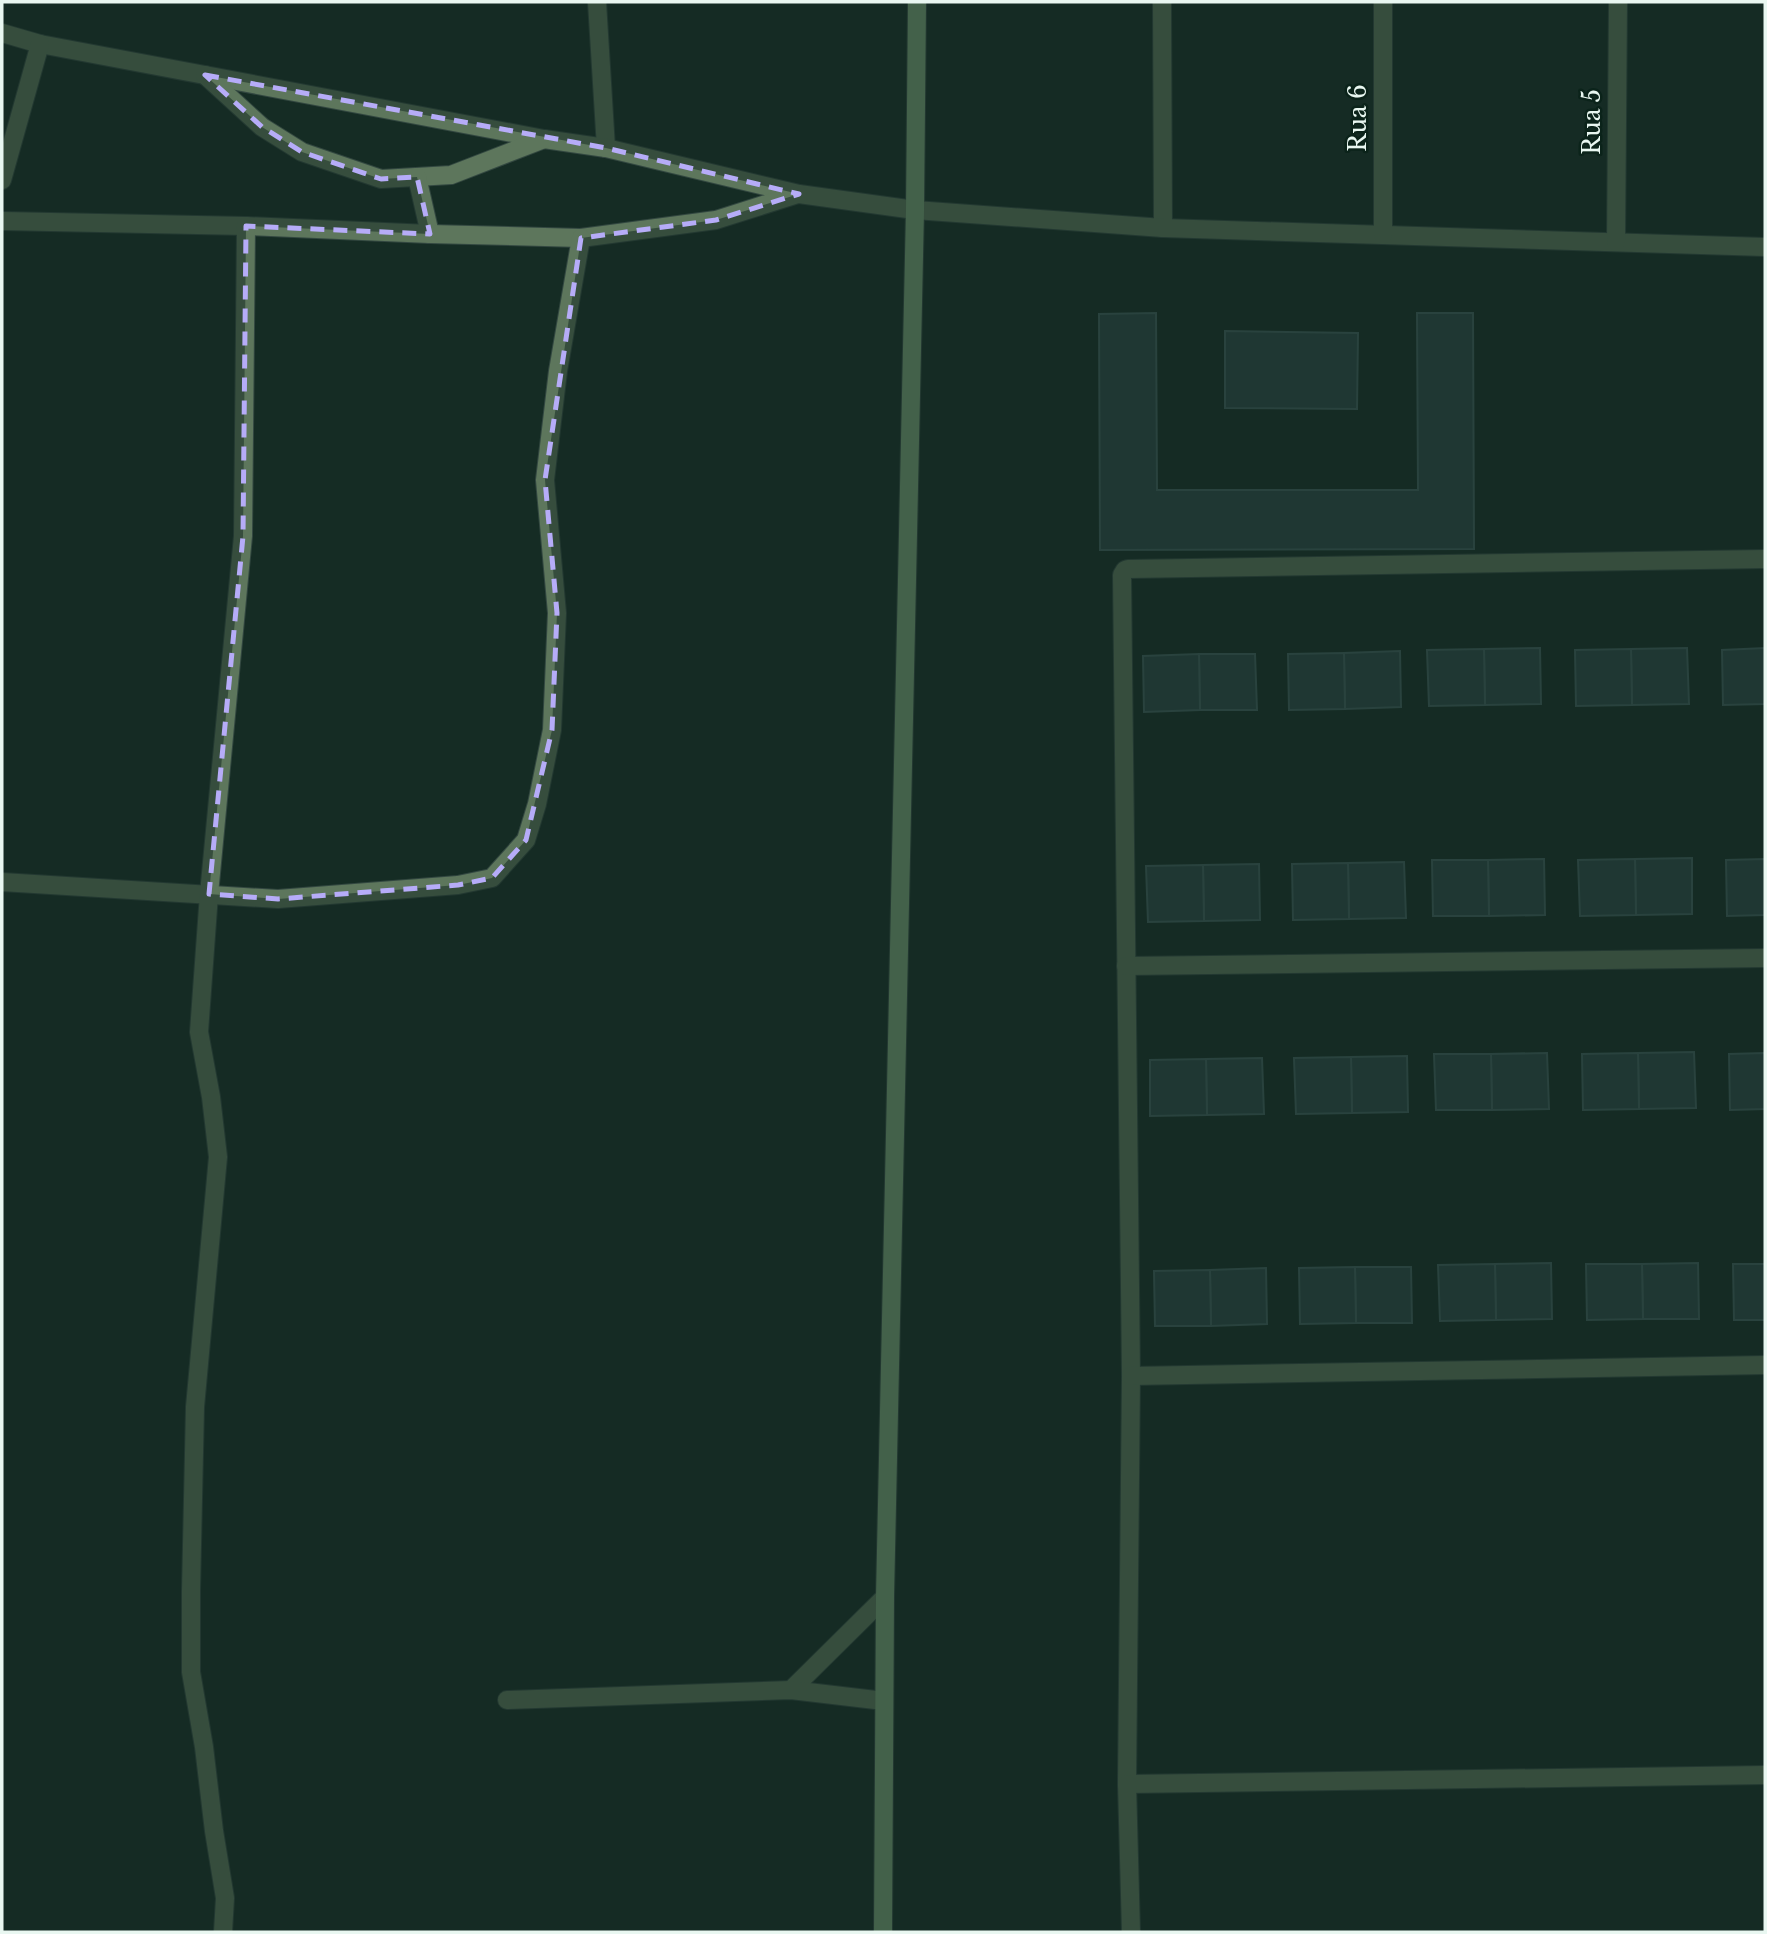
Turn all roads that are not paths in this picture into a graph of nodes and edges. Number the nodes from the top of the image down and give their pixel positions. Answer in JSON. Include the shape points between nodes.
{"nodes":[{"id":1,"x":597,"y":2,"type":"edge"},
{"id":2,"x":917,"y":2,"type":"edge"},
{"id":3,"x":1162,"y":2,"type":"edge"},
{"id":4,"x":1383,"y":2,"type":"edge"},
{"id":5,"x":1618,"y":2,"type":"edge"},
{"id":6,"x":2,"y":33,"type":"edge"},
{"id":7,"x":40,"y":44,"type":"junction"},
{"id":8,"x":205,"y":75,"type":"junction"},
{"id":9,"x":544,"y":139,"type":"junction"},
{"id":10,"x":606,"y":148,"type":"junction"},
{"id":11,"x":417,"y":177,"type":"junction"},
{"id":12,"x":2,"y":180,"type":"edge"},
{"id":13,"x":799,"y":194,"type":"junction"},
{"id":14,"x":915,"y":210,"type":"junction"},
{"id":15,"x":2,"y":221,"type":"edge"},
{"id":16,"x":246,"y":226,"type":"junction"},
{"id":17,"x":1163,"y":228,"type":"junction"},
{"id":18,"x":430,"y":234,"type":"junction"},
{"id":19,"x":1383,"y":235,"type":"junction"},
{"id":20,"x":582,"y":238,"type":"junction"},
{"id":21,"x":1616,"y":243,"type":"junction"},
{"id":22,"x":1765,"y":247,"type":"edge"},
{"id":23,"x":1765,"y":559,"type":"edge"},
{"id":24,"x":2,"y":882,"type":"edge"},
{"id":25,"x":209,"y":894,"type":"junction"},
{"id":26,"x":1765,"y":958,"type":"edge"},
{"id":27,"x":1126,"y":966,"type":"junction"},
{"id":28,"x":1765,"y":1365,"type":"edge"},
{"id":29,"x":1131,"y":1376,"type":"junction"},
{"id":30,"x":885,"y":1597,"type":"junction"},
{"id":31,"x":791,"y":1690,"type":"junction"},
{"id":32,"x":508,"y":1700,"type":"dead end"},
{"id":33,"x":884,"y":1701,"type":"junction"},
{"id":34,"x":1765,"y":1775,"type":"edge"},
{"id":35,"x":1128,"y":1784,"type":"junction"},
{"id":36,"x":223,"y":1932,"type":"edge"},
{"id":37,"x":883,"y":1932,"type":"edge"},
{"id":38,"x":1131,"y":1932,"type":"edge"}],
"edges":[{"from":1,"to":10,"type":"street"},
{"from":2,"to":14,"type":"street"},
{"from":3,"to":17,"type":"street"},
{"from":4,"to":19,"type":"street","name":"Rua 6"},
{"from":5,"to":21,"type":"street","name":"Rua 5"},
{"from":6,"to":7,"type":"street"},
{"from":7,"to":8,"type":"street"},
{"from":7,"to":12,"type":"street"},
{"from":8,"to":9,"type":"street"},
{"from":8,"to":11,"type":"street","via":[[262,127],[302,152],[381,179]]},
{"from":9,"to":10,"type":"street"},
{"from":9,"to":11,"type":"street","via":[[451,175]]},
{"from":10,"to":13,"type":"street"},
{"from":11,"to":18,"type":"street"},
{"from":13,"to":14,"type":"street"},
{"from":13,"to":20,"type":"street","via":[[716,220]]},
{"from":14,"to":17,"type":"street"},
{"from":14,"to":30,"type":"street"},
{"from":15,"to":16,"type":"street"},
{"from":16,"to":18,"type":"street"},
{"from":16,"to":25,"type":"street","via":[[243,536]]},
{"from":17,"to":19,"type":"street"},
{"from":18,"to":20,"type":"street"},
{"from":19,"to":21,"type":"street"},
{"from":20,"to":25,"type":"street","via":[[545,480],[557,614],[552,730],[526,840],[492,878],[458,886],[278,899]]},
{"from":21,"to":22,"type":"street"},
{"from":23,"to":27,"type":"street","via":[[1125,570]]},
{"from":24,"to":25,"type":"street"},
{"from":25,"to":36,"type":"street","via":[[199,1032],[218,1157],[195,1407],[191,1672],[225,1898]]},
{"from":26,"to":27,"type":"street"},
{"from":27,"to":29,"type":"street"},
{"from":28,"to":29,"type":"street"},
{"from":29,"to":35,"type":"street"},
{"from":30,"to":31,"type":"street"},
{"from":30,"to":33,"type":"street"},
{"from":31,"to":32,"type":"street"},
{"from":31,"to":33,"type":"street"},
{"from":33,"to":37,"type":"street"},
{"from":34,"to":35,"type":"street"},
{"from":35,"to":38,"type":"street"}]}
